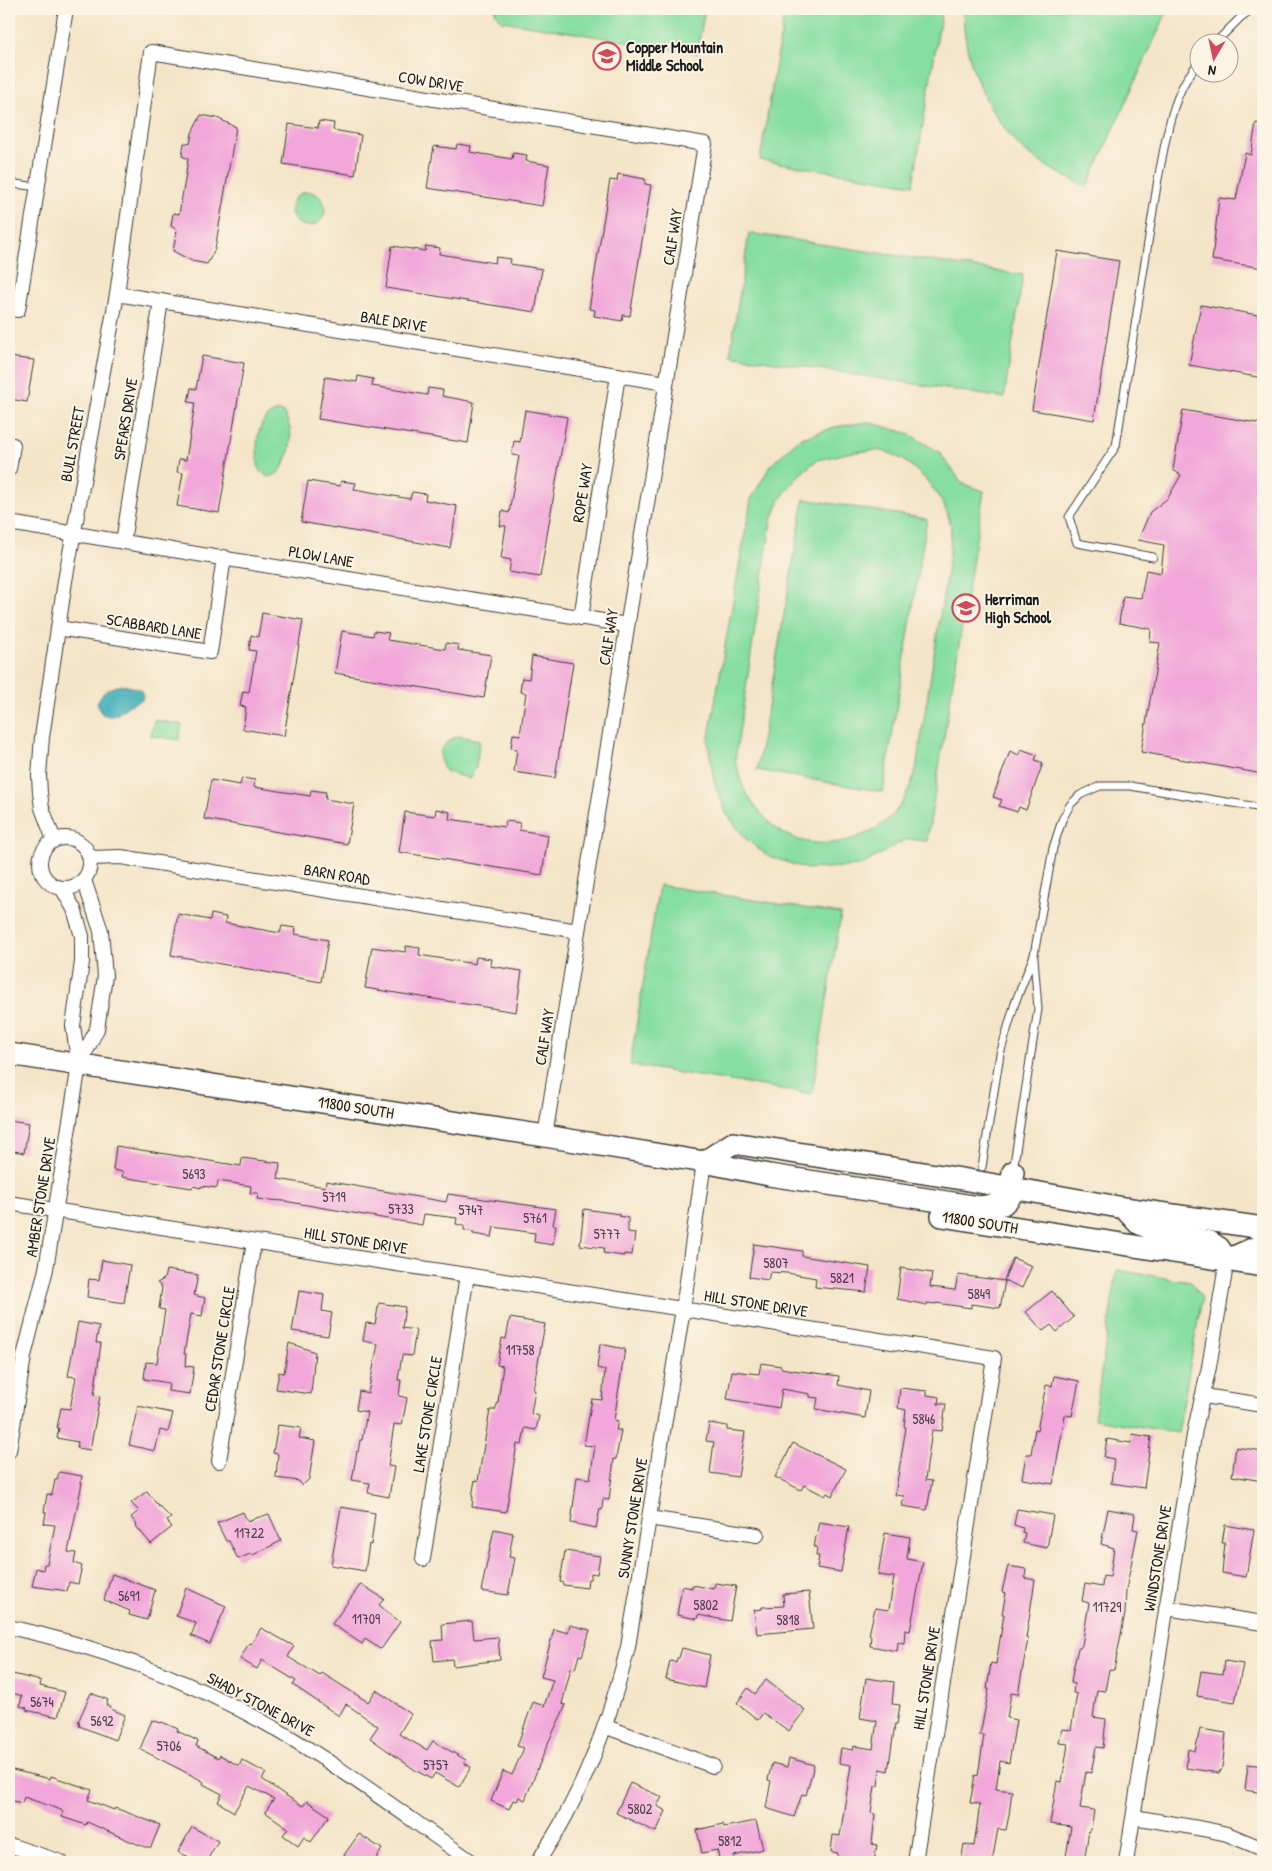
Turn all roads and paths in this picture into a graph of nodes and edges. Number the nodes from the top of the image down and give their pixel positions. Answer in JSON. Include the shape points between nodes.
{"nodes":[{"id":1,"x":66,"y":9,"type":"edge"},
{"id":2,"x":1252,"y":9,"type":"edge"},
{"id":3,"x":1226,"y":32,"type":"edge"},
{"id":4,"x":151,"y":52,"type":"joint"},
{"id":5,"x":1190,"y":75,"type":"edge"},
{"id":6,"x":705,"y":144,"type":"joint"},
{"id":7,"x":9,"y":182,"type":"edge"},
{"id":8,"x":37,"y":187,"type":"junction"},
{"id":9,"x":116,"y":294,"type":"junction"},
{"id":10,"x":161,"y":301,"type":"junction"},
{"id":11,"x":13,"y":309,"type":"edge"},
{"id":12,"x":618,"y":375,"type":"junction"},
{"id":13,"x":666,"y":383,"type":"junction"},
{"id":14,"x":11,"y":445,"type":"edge"},
{"id":15,"x":9,"y":469,"type":"edge"},
{"id":16,"x":9,"y":523,"type":"edge"},
{"id":17,"x":74,"y":534,"type":"junction"},
{"id":18,"x":123,"y":542,"type":"junction"},
{"id":19,"x":224,"y":557,"type":"junction"},
{"id":20,"x":1153,"y":557,"type":"dead end"},
{"id":21,"x":580,"y":618,"type":"junction"},
{"id":22,"x":627,"y":625,"type":"junction"},
{"id":23,"x":58,"y":628,"type":"junction"},
{"id":24,"x":1263,"y":808,"type":"edge"},
{"id":25,"x":54,"y":840,"type":"junction"},
{"id":26,"x":90,"y":858,"type":"junction"},
{"id":27,"x":84,"y":880,"type":"junction"},
{"id":28,"x":62,"y":888,"type":"junction"},
{"id":29,"x":578,"y":931,"type":"junction"},
{"id":30,"x":1034,"y":956,"type":"junction"},
{"id":31,"x":9,"y":1054,"type":"edge"},
{"id":32,"x":79,"y":1065,"type":"junction"},
{"id":33,"x":545,"y":1136,"type":"junction"},
{"id":34,"x":704,"y":1162,"type":"junction"},
{"id":35,"x":982,"y":1167,"type":"joint"},
{"id":36,"x":962,"y":1179,"type":"junction"},
{"id":37,"x":1012,"y":1180,"type":"junction"},
{"id":38,"x":9,"y":1204,"type":"edge"},
{"id":39,"x":1124,"y":1208,"type":"junction"},
{"id":40,"x":56,"y":1211,"type":"junction"},
{"id":41,"x":1263,"y":1228,"type":"edge"},
{"id":42,"x":254,"y":1242,"type":"junction"},
{"id":43,"x":1263,"y":1244,"type":"edge"},
{"id":44,"x":1227,"y":1260,"type":"junction"},
{"id":45,"x":1263,"y":1266,"type":"edge"},
{"id":46,"x":467,"y":1275,"type":"junction"},
{"id":47,"x":683,"y":1309,"type":"junction"},
{"id":48,"x":1204,"y":1396,"type":"junction"},
{"id":49,"x":1263,"y":1406,"type":"edge"},
{"id":50,"x":9,"y":1451,"type":"edge"},
{"id":51,"x":219,"y":1461,"type":"dead end"},
{"id":52,"x":649,"y":1518,"type":"junction"},
{"id":53,"x":757,"y":1535,"type":"dead end"},
{"id":54,"x":422,"y":1559,"type":"dead end"},
{"id":55,"x":1166,"y":1608,"type":"junction"},
{"id":56,"x":1263,"y":1623,"type":"edge"},
{"id":57,"x":9,"y":1627,"type":"edge"},
{"id":58,"x":604,"y":1726,"type":"junction"},
{"id":59,"x":713,"y":1766,"type":"dead end"},
{"id":60,"x":1134,"y":1817,"type":"junction"},
{"id":61,"x":9,"y":1845,"type":"edge"},
{"id":62,"x":1263,"y":1849,"type":"edge"},
{"id":63,"x":61,"y":1862,"type":"edge"},
{"id":64,"x":472,"y":1862,"type":"edge"},
{"id":65,"x":538,"y":1862,"type":"edge"},
{"id":66,"x":915,"y":1862,"type":"edge"},
{"id":67,"x":1126,"y":1862,"type":"edge"}],
"edges":[{"from":1,"to":8,"type":"street"},
{"from":2,"to":3,"type":"lane"},
{"from":4,"to":6,"type":"street","name":"COW DRIVE"},
{"from":4,"to":9,"type":"street","name":"BULL STREET"},
{"from":5,"to":20,"type":"lane","via":[[1175,106],[1157,187],[1116,446],[1069,517],[1077,543]]},
{"from":6,"to":13,"type":"street","name":"CALF WAY"},
{"from":7,"to":8,"type":"lane"},
{"from":8,"to":11,"type":"street"},
{"from":9,"to":10,"type":"street","name":"BALE DRIVE"},
{"from":9,"to":17,"type":"street","name":"BULL STREET"},
{"from":10,"to":12,"type":"street","name":"BALE DRIVE"},
{"from":10,"to":18,"type":"street","name":"SPEARS DRIVE"},
{"from":12,"to":13,"type":"street","name":"BALE DRIVE"},
{"from":12,"to":21,"type":"street","name":"ROPE WAY"},
{"from":13,"to":22,"type":"street","name":"CALF WAY"},
{"from":14,"to":15,"type":"street"},
{"from":16,"to":17,"type":"street","name":"PLOW LANE"},
{"from":17,"to":18,"type":"street","name":"PLOW LANE"},
{"from":17,"to":23,"type":"street","name":"BULL STREET"},
{"from":18,"to":19,"type":"street","name":"PLOW LANE"},
{"from":19,"to":21,"type":"street","name":"PLOW LANE"},
{"from":19,"to":23,"type":"street","name":"SCABBARD LANE","via":[[210,652]]},
{"from":21,"to":22,"type":"street","name":"PLOW LANE"},
{"from":22,"to":29,"type":"street","name":"CALF WAY"},
{"from":23,"to":25,"type":"street","name":"BULL STREET","via":[[39,776],[42,808]]},
{"from":24,"to":30,"type":"lane","via":[[1130,786],[1100,786],[1080,795],[1062,820],[1052,848]]},
{"from":25,"to":26,"type":"street","via":[[76,840]]},
{"from":25,"to":28,"type":"street","via":[[42,851],[40,867],[47,881]]},
{"from":26,"to":27,"type":"street"},
{"from":26,"to":29,"type":"street","name":"BARN ROAD","via":[[121,857]]},
{"from":27,"to":28,"type":"street","via":[[78,885]]},
{"from":27,"to":32,"type":"street","via":[[101,931],[105,976],[97,1029]]},
{"from":28,"to":32,"type":"street","via":[[74,909],[82,936],[82,971],[73,1026]]},
{"from":29,"to":33,"type":"street","name":"CALF WAY"},
{"from":30,"to":35,"type":"lane","via":[[1015,1003],[1000,1054]]},
{"from":30,"to":37,"type":"lane","via":[[1038,1009]]},
{"from":31,"to":32,"type":"main road","name":"11800 SOUTH"},
{"from":32,"to":33,"type":"main road","name":"11800 SOUTH"},
{"from":32,"to":40,"type":"street","name":"AMBER STONE DRIVE"},
{"from":33,"to":34,"type":"main road","name":"11800 SOUTH"},
{"from":34,"to":36,"type":"main road","via":[[733,1143]]},
{"from":34,"to":37,"type":"main road","via":[[979,1207],[1003,1204],[1010,1197]]},
{"from":34,"to":44,"type":"main road","name":"11800 SOUTH","via":[[738,1184]]},
{"from":34,"to":47,"type":"street","name":"SUNNY STONE DRIVE"},
{"from":35,"to":36,"type":"main road","via":[[974,1176]]},
{"from":36,"to":37,"type":"main road"},
{"from":37,"to":39,"type":"main road"},
{"from":38,"to":40,"type":"street","name":"HILL STONE DRIVE"},
{"from":39,"to":41,"type":"main road"},
{"from":39,"to":44,"type":"main road","via":[[1138,1223],[1158,1232],[1210,1242]]},
{"from":40,"to":42,"type":"street","name":"HILL STONE DRIVE"},
{"from":40,"to":50,"type":"street","name":"AMBER STONE DRIVE","via":[[43,1285],[24,1356]]},
{"from":42,"to":46,"type":"street","name":"HILL STONE DRIVE"},
{"from":42,"to":51,"type":"street","name":"CEDAR STONE CIRCLE"},
{"from":43,"to":44,"type":"main road"},
{"from":44,"to":45,"type":"main road","name":"11800 SOUTH"},
{"from":44,"to":48,"type":"street","name":"WINDSTONE DRIVE"},
{"from":46,"to":47,"type":"street","name":"HILL STONE DRIVE"},
{"from":46,"to":54,"type":"street","name":"LAKE STONE CIRCLE"},
{"from":47,"to":52,"type":"street","name":"SUNNY STONE DRIVE"},
{"from":47,"to":66,"type":"street","name":"HILL STONE DRIVE","via":[[994,1358]]},
{"from":48,"to":49,"type":"street"},
{"from":48,"to":55,"type":"street","name":"WINDSTONE DRIVE","via":[[1195,1429]]},
{"from":52,"to":53,"type":"street"},
{"from":52,"to":58,"type":"street","name":"SUNNY STONE DRIVE","via":[[628,1648]]},
{"from":55,"to":56,"type":"street"},
{"from":55,"to":60,"type":"street","name":"WINDSTONE DRIVE"},
{"from":57,"to":64,"type":"street","name":"SHADY STONE DRIVE","via":[[133,1664],[239,1710],[280,1731],[328,1762]]},
{"from":58,"to":59,"type":"street"},
{"from":58,"to":65,"type":"street","name":"SUNNY STONE DRIVE","via":[[569,1810]]},
{"from":60,"to":62,"type":"street","via":[[1228,1834]]},
{"from":60,"to":67,"type":"street","name":"WINDSTONE DRIVE"},
{"from":61,"to":63,"type":"street"}]}
